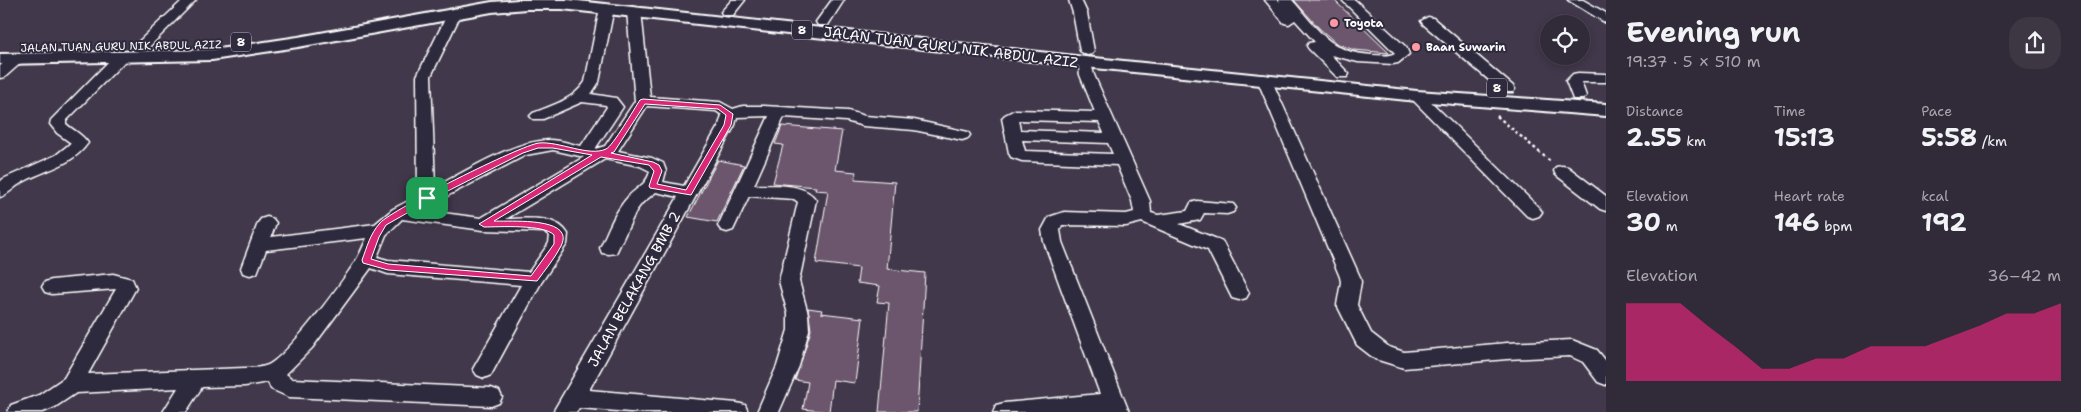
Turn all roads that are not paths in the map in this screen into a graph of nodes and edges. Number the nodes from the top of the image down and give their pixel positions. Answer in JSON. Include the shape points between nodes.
{"nodes":[{"id":1,"x":190,"y":0,"type":"edge"},
{"id":2,"x":479,"y":0,"type":"edge"},
{"id":3,"x":838,"y":0,"type":"edge"},
{"id":4,"x":1075,"y":0,"type":"edge"},
{"id":5,"x":1271,"y":0,"type":"edge"},
{"id":6,"x":1283,"y":0,"type":"edge"},
{"id":7,"x":1348,"y":0,"type":"edge"},
{"id":8,"x":1574,"y":0,"type":"edge"},
{"id":9,"x":628,"y":6,"type":"edge"},
{"id":10,"x":733,"y":6,"type":"edge"},
{"id":11,"x":607,"y":8,"type":"junction"},
{"id":12,"x":454,"y":14,"type":"junction"},
{"id":13,"x":1606,"y":19,"type":"edge"},
{"id":14,"x":1428,"y":21,"type":"dead end"},
{"id":15,"x":823,"y":22,"type":"junction"},
{"id":16,"x":926,"y":39,"type":"junction"},
{"id":17,"x":0,"y":48,"type":"edge"},
{"id":18,"x":140,"y":48,"type":"junction"},
{"id":19,"x":1086,"y":57,"type":"junction"},
{"id":20,"x":18,"y":58,"type":"junction"},
{"id":21,"x":120,"y":58,"type":"junction"},
{"id":22,"x":0,"y":59,"type":"edge"},
{"id":23,"x":0,"y":74,"type":"edge"},
{"id":24,"x":1342,"y":74,"type":"junction"},
{"id":25,"x":1606,"y":78,"type":"edge"},
{"id":26,"x":1264,"y":79,"type":"junction"},
{"id":27,"x":1388,"y":79,"type":"junction"},
{"id":28,"x":1508,"y":90,"type":"junction"},
{"id":29,"x":1409,"y":95,"type":"junction"},
{"id":30,"x":1578,"y":96,"type":"junction"},
{"id":31,"x":580,"y":97,"type":"junction"},
{"id":32,"x":1606,"y":98,"type":"edge"},
{"id":33,"x":643,"y":101,"type":"junction"},
{"id":34,"x":1606,"y":110,"type":"edge"},
{"id":35,"x":778,"y":112,"type":"junction"},
{"id":36,"x":730,"y":114,"type":"junction"},
{"id":37,"x":538,"y":116,"type":"dead end"},
{"id":38,"x":1104,"y":117,"type":"junction"},
{"id":39,"x":962,"y":135,"type":"dead end"},
{"id":40,"x":1013,"y":135,"type":"junction"},
{"id":41,"x":1113,"y":138,"type":"junction"},
{"id":42,"x":598,"y":151,"type":"junction"},
{"id":43,"x":1123,"y":160,"type":"junction"},
{"id":44,"x":1562,"y":171,"type":"road end"},
{"id":45,"x":653,"y":186,"type":"junction"},
{"id":46,"x":744,"y":190,"type":"junction"},
{"id":47,"x":0,"y":191,"type":"edge"},
{"id":48,"x":688,"y":193,"type":"junction"},
{"id":49,"x":427,"y":198,"type":"junction"},
{"id":50,"x":1606,"y":206,"type":"edge"},
{"id":51,"x":1227,"y":208,"type":"dead end"},
{"id":52,"x":1533,"y":212,"type":"dead end"},
{"id":53,"x":399,"y":213,"type":"junction"},
{"id":54,"x":1151,"y":219,"type":"junction"},
{"id":55,"x":267,"y":222,"type":"dead end"},
{"id":56,"x":484,"y":224,"type":"junction"},
{"id":57,"x":727,"y":226,"type":"dead end"},
{"id":58,"x":378,"y":230,"type":"junction"},
{"id":59,"x":258,"y":245,"type":"junction"},
{"id":60,"x":609,"y":248,"type":"dead end"},
{"id":61,"x":366,"y":260,"type":"junction"},
{"id":62,"x":250,"y":268,"type":"dead end"},
{"id":63,"x":534,"y":279,"type":"junction"},
{"id":64,"x":52,"y":287,"type":"dead end"},
{"id":65,"x":1238,"y":293,"type":"dead end"},
{"id":66,"x":484,"y":369,"type":"dead end"},
{"id":67,"x":275,"y":372,"type":"junction"},
{"id":68,"x":1606,"y":376,"type":"edge"},
{"id":69,"x":196,"y":378,"type":"junction"},
{"id":70,"x":72,"y":384,"type":"junction"},
{"id":71,"x":491,"y":397,"type":"dead end"},
{"id":72,"x":569,"y":405,"type":"edge"},
{"id":73,"x":1116,"y":407,"type":"edge"},
{"id":74,"x":19,"y":412,"type":"edge"},
{"id":75,"x":174,"y":412,"type":"edge"},
{"id":76,"x":737,"y":412,"type":"edge"},
{"id":77,"x":768,"y":412,"type":"edge"},
{"id":78,"x":1004,"y":412,"type":"edge"}],
"edges":[{"from":1,"to":18,"type":"street"},
{"from":2,"to":18,"type":"main road","name":"JALAN TUAN GURU NIK ABDUL AZIZ","number":"8","via":[[240,43]]},
{"from":3,"to":15,"type":"street"},
{"from":4,"to":19,"type":"street"},
{"from":5,"to":6,"type":"street"},
{"from":5,"to":24,"type":"street"},
{"from":6,"to":7,"type":"street","via":[[1326,45],[1338,53],[1393,60],[1402,54]]},
{"from":8,"to":13,"type":"street"},
{"from":9,"to":10,"type":"main road","name":"JALAN TUAN GURU NIK ABDUL AZIZ","number":"8"},
{"from":9,"to":11,"type":"main road","name":"JALAN TUAN GURU NIK ABDUL AZIZ","number":"8"},
{"from":9,"to":16,"type":"main road","name":"JALAN TUAN GURU NIK ABDUL AZIZ","number":"8"},
{"from":9,"to":33,"type":"street"},
{"from":10,"to":15,"type":"main road","name":"JALAN TUAN GURU NIK ABDUL AZIZ","number":"8"},
{"from":11,"to":12,"type":"main road","name":"JALAN TUAN GURU NIK ABDUL AZIZ","number":"8","via":[[526,4]]},
{"from":11,"to":31,"type":"street","via":[[592,82]]},
{"from":12,"to":21,"type":"main road","name":"JALAN TUAN GURU NIK ABDUL AZIZ","number":"8","via":[[237,52]]},
{"from":12,"to":49,"type":"street","via":[[424,76]]},
{"from":14,"to":28,"type":"street"},
{"from":15,"to":16,"type":"main road","name":"JALAN TUAN GURU NIK ABDUL AZIZ","number":"8"},
{"from":16,"to":19,"type":"main road","name":"JALAN TUAN GURU NIK ABDUL AZIZ","number":"8"},
{"from":17,"to":18,"type":"main road","name":"JALAN TUAN GURU NIK ABDUL AZIZ","number":"8"},
{"from":19,"to":24,"type":"main road","name":"JALAN TUAN GURU NIK ABDUL AZIZ","number":"8"},
{"from":19,"to":26,"type":"main road","name":"JALAN TUAN GURU NIK ABDUL AZIZ","number":"8"},
{"from":19,"to":38,"type":"street","via":[[1087,75]]},
{"from":20,"to":21,"type":"main road","name":"JALAN TUAN GURU NIK ABDUL AZIZ","number":"8"},
{"from":20,"to":22,"type":"main road","name":"JALAN TUAN GURU NIK ABDUL AZIZ","number":"8"},
{"from":20,"to":23,"type":"street"},
{"from":21,"to":47,"type":"street","via":[[59,120],[60,128],[78,139],[80,143],[75,150],[56,162],[12,179]]},
{"from":24,"to":27,"type":"main road","name":"JALAN TUAN GURU NIK ABDUL AZIZ","number":"8"},
{"from":25,"to":30,"type":"street","via":[[1578,77],[1573,81]]},
{"from":26,"to":29,"type":"main road","name":"JALAN TUAN GURU NIK ABDUL AZIZ","number":"8"},
{"from":26,"to":68,"type":"street","via":[[1350,277],[1347,306],[1368,343],[1389,357],[1404,360],[1572,348],[1590,356]]},
{"from":27,"to":28,"type":"main road","name":"JALAN TUAN GURU NIK ABDUL AZIZ","number":"8"},
{"from":27,"to":29,"type":"main road"},
{"from":28,"to":30,"type":"main road","name":"JALAN TUAN GURU NIK ABDUL AZIZ","number":"8"},
{"from":29,"to":34,"type":"main road","name":"JALAN TUAN GURU NIK ABDUL AZIZ","number":"8"},
{"from":29,"to":52,"type":"street"},
{"from":30,"to":32,"type":"main road","name":"JALAN TUAN GURU NIK ABDUL AZIZ","number":"8"},
{"from":31,"to":37,"type":"street"},
{"from":31,"to":42,"type":"street","via":[[611,101],[615,107]]},
{"from":33,"to":36,"type":"street","via":[[720,107]]},
{"from":33,"to":42,"type":"street","via":[[611,150]]},
{"from":35,"to":36,"type":"street"},
{"from":35,"to":39,"type":"street","via":[[914,124]]},
{"from":35,"to":46,"type":"street"},
{"from":36,"to":48,"type":"street","name":"JALAN BELAKANG BMB 2","via":[[727,125]]},
{"from":38,"to":40,"type":"street","via":[[1012,115]]},
{"from":38,"to":41,"type":"street"},
{"from":40,"to":41,"type":"street"},
{"from":40,"to":43,"type":"street","via":[[1017,153],[1022,156]]},
{"from":41,"to":43,"type":"street"},
{"from":42,"to":45,"type":"street","via":[[654,165],[658,171]]},
{"from":42,"to":49,"type":"street","via":[[538,146],[520,151]]},
{"from":42,"to":56,"type":"street"},
{"from":43,"to":54,"type":"street"},
{"from":44,"to":50,"type":"street"},
{"from":45,"to":48,"type":"street"},
{"from":45,"to":60,"type":"street","via":[[632,203]]},
{"from":46,"to":57,"type":"street"},
{"from":46,"to":77,"type":"street","via":[[794,193],[807,200],[789,281],[799,318],[797,334],[785,374]]},
{"from":48,"to":72,"type":"street","name":"JALAN BELAKANG BMB 2"},
{"from":49,"to":53,"type":"street"},
{"from":51,"to":54,"type":"street","via":[[1197,207],[1194,216]]},
{"from":53,"to":56,"type":"street"},
{"from":53,"to":58,"type":"street"},
{"from":54,"to":65,"type":"street","via":[[1215,246]]},
{"from":54,"to":73,"type":"street","via":[[1064,218],[1055,222],[1051,230]]},
{"from":55,"to":59,"type":"street"},
{"from":56,"to":63,"type":"street","via":[[543,226],[559,234],[558,244]]},
{"from":58,"to":59,"type":"street"},
{"from":58,"to":61,"type":"street"},
{"from":59,"to":62,"type":"street"},
{"from":61,"to":63,"type":"street","via":[[388,267]]},
{"from":61,"to":67,"type":"street","via":[[291,360]]},
{"from":63,"to":66,"type":"street"},
{"from":64,"to":70,"type":"street","via":[[113,281],[125,284],[126,288]]},
{"from":67,"to":69,"type":"street"},
{"from":67,"to":71,"type":"street","via":[[279,383],[285,387]]},
{"from":69,"to":70,"type":"street"},
{"from":69,"to":75,"type":"street"},
{"from":70,"to":74,"type":"street","via":[[47,401]]},
{"from":72,"to":76,"type":"street","name":"JALAN BELAKANG BMB 2"},
{"from":73,"to":78,"type":"street"}]}
